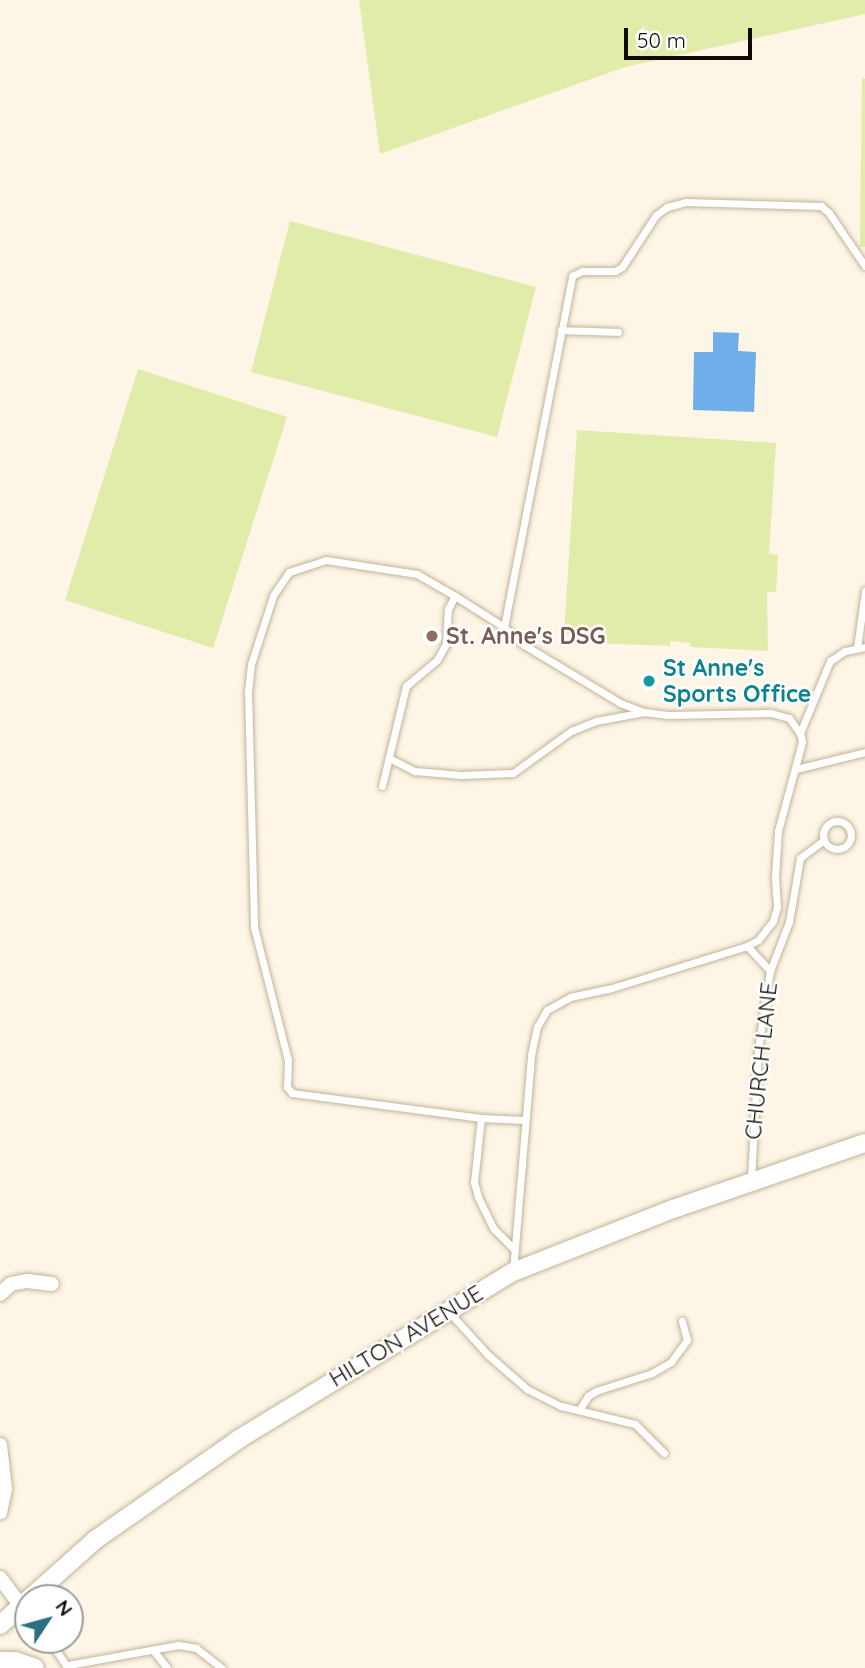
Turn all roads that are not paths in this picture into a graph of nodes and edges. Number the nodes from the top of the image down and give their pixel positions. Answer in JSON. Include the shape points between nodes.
{"nodes":[{"id":1,"x":865,"y":266,"type":"edge"},
{"id":2,"x":561,"y":330,"type":"junction"},
{"id":3,"x":618,"y":332,"type":"dead end"},
{"id":4,"x":865,"y":591,"type":"edge"},
{"id":5,"x":456,"y":596,"type":"junction"},
{"id":6,"x":504,"y":627,"type":"junction"},
{"id":7,"x":861,"y":648,"type":"edge"},
{"id":8,"x":644,"y":712,"type":"junction"},
{"id":9,"x":800,"y":733,"type":"junction"},
{"id":10,"x":865,"y":752,"type":"edge"},
{"id":11,"x":391,"y":759,"type":"junction"},
{"id":12,"x":796,"y":769,"type":"junction"},
{"id":13,"x":382,"y":786,"type":"dead end"},
{"id":14,"x":824,"y":840,"type":"junction"},
{"id":15,"x":747,"y":946,"type":"junction"},
{"id":16,"x":770,"y":971,"type":"junction"},
{"id":17,"x":481,"y":1118,"type":"junction"},
{"id":18,"x":524,"y":1120,"type":"junction"},
{"id":19,"x":865,"y":1143,"type":"edge"},
{"id":20,"x":751,"y":1185,"type":"junction"},
{"id":21,"x":514,"y":1249,"type":"junction"},
{"id":22,"x":513,"y":1272,"type":"junction"},
{"id":23,"x":52,"y":1284,"type":"dead end"},
{"id":24,"x":0,"y":1294,"type":"edge"},
{"id":25,"x":448,"y":1310,"type":"junction"},
{"id":26,"x":682,"y":1321,"type":"dead end"},
{"id":27,"x":579,"y":1410,"type":"junction"},
{"id":28,"x":0,"y":1445,"type":"edge"},
{"id":29,"x":664,"y":1452,"type":"dead end"},
{"id":30,"x":0,"y":1512,"type":"edge"},
{"id":31,"x":0,"y":1577,"type":"edge"},
{"id":32,"x":50,"y":1584,"type":"edge"},
{"id":33,"x":14,"y":1596,"type":"edge"},
{"id":34,"x":153,"y":1650,"type":"junction"},
{"id":35,"x":0,"y":1661,"type":"edge"},
{"id":36,"x":68,"y":1667,"type":"edge"},
{"id":37,"x":35,"y":1668,"type":"edge"},
{"id":38,"x":167,"y":1668,"type":"edge"},
{"id":39,"x":222,"y":1668,"type":"edge"}],
"edges":[{"from":1,"to":2,"type":"lane","via":[[821,206],[686,202],[656,215],[622,267],[572,276]]},
{"from":2,"to":3,"type":"lane"},
{"from":2,"to":6,"type":"lane"},
{"from":4,"to":7,"type":"lane"},
{"from":5,"to":6,"type":"lane"},
{"from":5,"to":11,"type":"lane","via":[[448,609],[446,644],[437,660],[406,685]]},
{"from":5,"to":17,"type":"lane","via":[[417,574],[326,560],[289,572],[273,596],[251,664],[248,692],[254,927],[288,1060],[287,1087],[292,1093]]},
{"from":6,"to":8,"type":"lane","via":[[584,683]]},
{"from":7,"to":9,"type":"lane","via":[[830,661]]},
{"from":8,"to":9,"type":"lane","via":[[780,714]]},
{"from":8,"to":11,"type":"lane","via":[[571,731],[513,773],[415,771]]},
{"from":9,"to":12,"type":"lane"},
{"from":10,"to":12,"type":"lane"},
{"from":11,"to":13,"type":"lane"},
{"from":12,"to":15,"type":"lane","via":[[778,831],[777,907],[773,921]]},
{"from":14,"to":14,"type":"lane","via":[[823,830],[833,821],[850,829],[850,841],[842,848],[832,848]]},
{"from":14,"to":16,"type":"lane","name":"CHURCH LANE","via":[[800,858],[789,922]]},
{"from":15,"to":16,"type":"lane"},
{"from":15,"to":18,"type":"lane","via":[[570,997],[548,1010],[537,1027]]},
{"from":16,"to":20,"type":"lane","name":"CHURCH LANE","via":[[758,1049]]},
{"from":17,"to":18,"type":"lane"},
{"from":17,"to":21,"type":"lane","via":[[474,1182],[493,1228]]},
{"from":18,"to":21,"type":"lane"},
{"from":19,"to":20,"type":"street","name":"HILTON AVENUE"},
{"from":20,"to":22,"type":"street","name":"HILTON AVENUE","via":[[673,1209]]},
{"from":21,"to":22,"type":"lane"},
{"from":22,"to":25,"type":"street","name":"HILTON AVENUE"},
{"from":23,"to":24,"type":"street","via":[[11,1284]]},
{"from":25,"to":27,"type":"lane","via":[[488,1355],[527,1389]]},
{"from":25,"to":32,"type":"street","name":"HILTON AVENUE","via":[[239,1439],[95,1540]]},
{"from":26,"to":27,"type":"lane","via":[[687,1340],[679,1354],[652,1373],[596,1391]]},
{"from":27,"to":29,"type":"lane","via":[[635,1424]]},
{"from":28,"to":30,"type":"street","via":[[5,1489]]},
{"from":31,"to":33,"type":"street"},
{"from":34,"to":36,"type":"lane"},
{"from":34,"to":38,"type":"lane"},
{"from":34,"to":39,"type":"lane","via":[[178,1645],[196,1648]]},
{"from":35,"to":37,"type":"street"}]}
